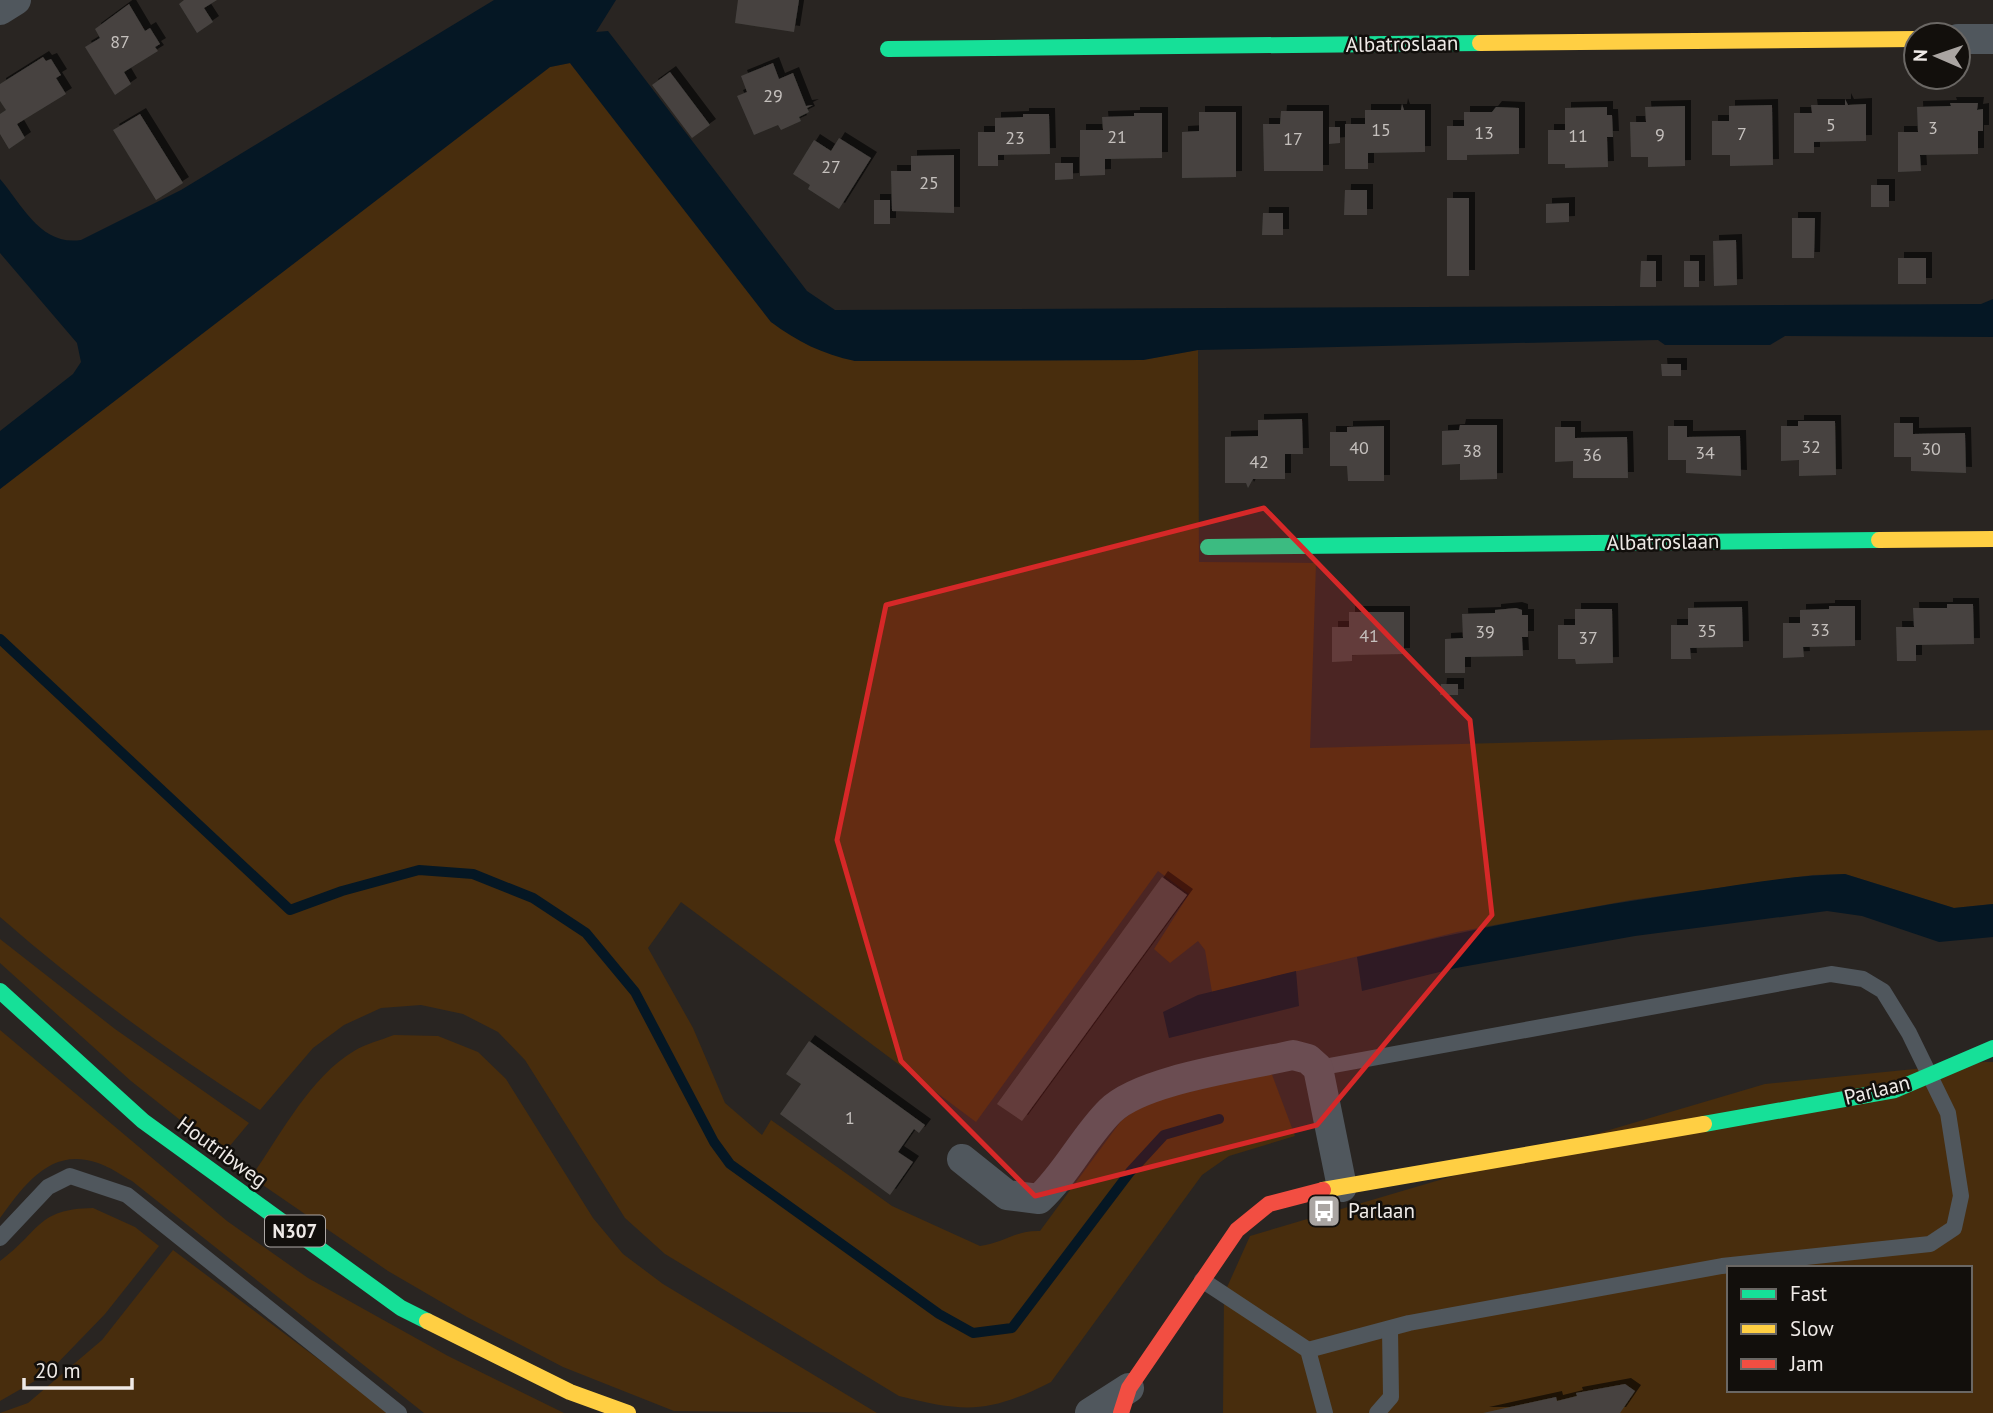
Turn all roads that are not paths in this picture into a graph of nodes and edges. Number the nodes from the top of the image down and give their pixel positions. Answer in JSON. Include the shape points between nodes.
{"nodes":[{"id":1,"x":16,"y":0,"type":"edge"},
{"id":2,"x":0,"y":10,"type":"edge"},
{"id":3,"x":1972,"y":39,"type":"edge"},
{"id":4,"x":1993,"y":39,"type":"edge"},
{"id":5,"x":1902,"y":40,"type":"edge"},
{"id":6,"x":888,"y":49,"type":"dead end"},
{"id":7,"x":1993,"y":539,"type":"edge"},
{"id":8,"x":1208,"y":547,"type":"dead end"},
{"id":9,"x":0,"y":991,"type":"edge"},
{"id":10,"x":1993,"y":1048,"type":"edge"},
{"id":11,"x":1318,"y":1068,"type":"junction"},
{"id":12,"x":1928,"y":1076,"type":"junction"},
{"id":13,"x":962,"y":1158,"type":"dead end"},
{"id":14,"x":1342,"y":1187,"type":"junction"},
{"id":15,"x":0,"y":1238,"type":"edge"},
{"id":16,"x":1202,"y":1280,"type":"junction"},
{"id":17,"x":1390,"y":1328,"type":"junction"},
{"id":18,"x":1308,"y":1350,"type":"junction"},
{"id":19,"x":1125,"y":1401,"type":"edge"},
{"id":20,"x":399,"y":1413,"type":"edge"},
{"id":21,"x":628,"y":1413,"type":"edge"},
{"id":22,"x":1090,"y":1413,"type":"edge"},
{"id":23,"x":1325,"y":1413,"type":"edge"},
{"id":24,"x":1377,"y":1413,"type":"edge"}],
"edges":[{"from":1,"to":2,"type":"street"},
{"from":3,"to":4,"type":"street"},
{"from":5,"to":6,"type":"street","name":"Albatroslaan"},
{"from":7,"to":8,"type":"street","name":"Albatroslaan"},
{"from":9,"to":21,"type":"street","name":"Houtribweg","number":"N307","via":[[143,1121],[401,1308],[570,1392]]},
{"from":10,"to":12,"type":"street","name":"Parlaan"},
{"from":11,"to":12,"type":"lane","via":[[1831,974],[1863,979],[1883,991]]},
{"from":11,"to":13,"type":"street","via":[[1293,1055],[1144,1089],[1110,1110],[1056,1184],[1039,1199],[1007,1195]]},
{"from":11,"to":14,"type":"street"},
{"from":12,"to":14,"type":"street","name":"Parlaan","via":[[1895,1090]]},
{"from":12,"to":17,"type":"lane","via":[[1948,1113],[1961,1196],[1954,1228],[1930,1244],[1722,1266]]},
{"from":14,"to":16,"type":"street","name":"Parlaan","via":[[1269,1204],[1237,1230]]},
{"from":15,"to":20,"type":"lane","via":[[48,1186],[70,1175],[127,1195]]},
{"from":16,"to":18,"type":"lane"},
{"from":16,"to":19,"type":"street","name":"Parlaan"},
{"from":17,"to":18,"type":"lane"},
{"from":17,"to":24,"type":"lane","via":[[1391,1397]]},
{"from":18,"to":23,"type":"lane"},
{"from":19,"to":22,"type":"street","name":"Parlaan"}]}
